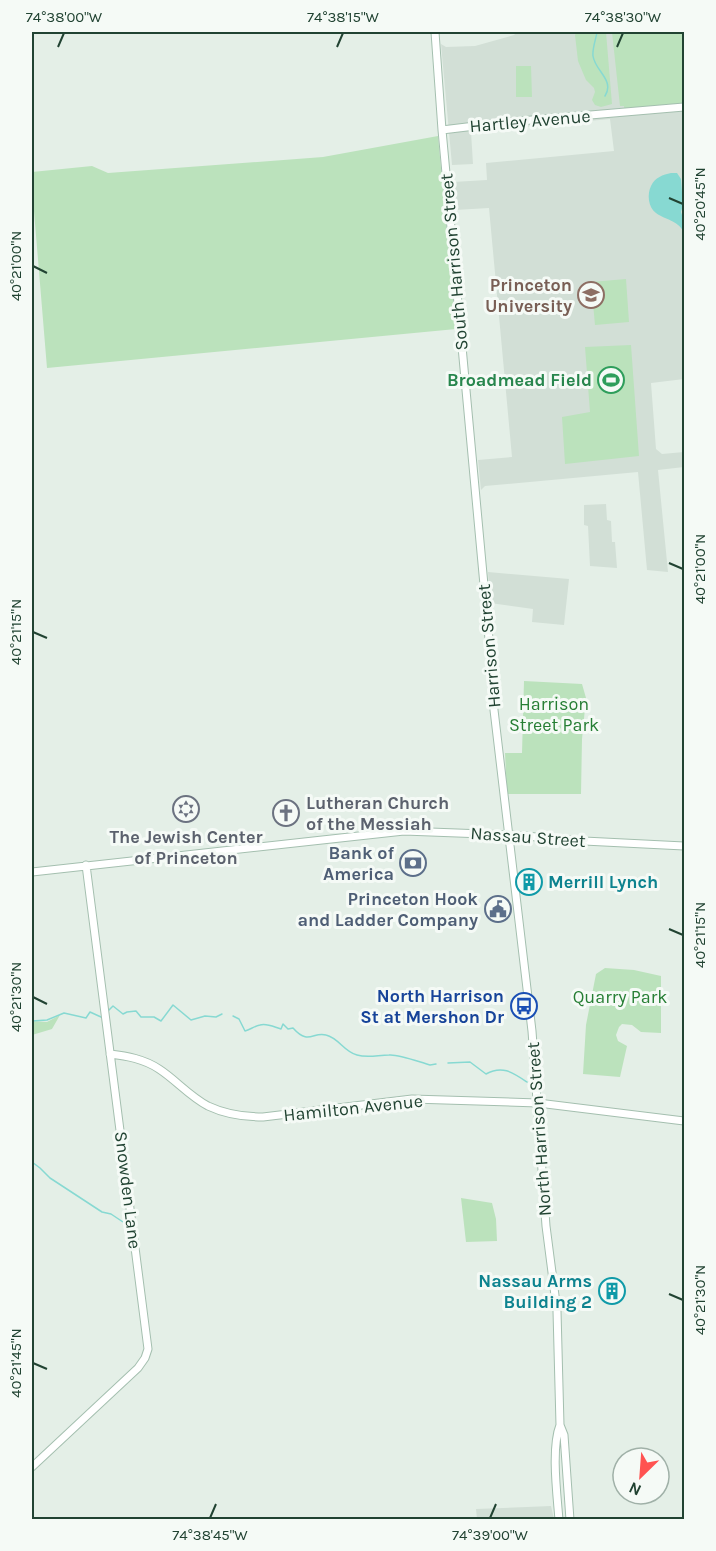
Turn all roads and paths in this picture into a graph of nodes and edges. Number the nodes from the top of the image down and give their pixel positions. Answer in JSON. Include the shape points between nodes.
{"nodes":[{"id":1,"x":435,"y":32,"type":"edge"},
{"id":2,"x":684,"y":108,"type":"edge"},
{"id":3,"x":442,"y":130,"type":"junction"},
{"id":4,"x":475,"y":493,"type":"joint"},
{"id":5,"x":508,"y":835,"type":"junction"},
{"id":6,"x":684,"y":846,"type":"edge"},
{"id":7,"x":86,"y":866,"type":"junction"},
{"id":8,"x":32,"y":872,"type":"edge"},
{"id":9,"x":110,"y":1054,"type":"junction"},
{"id":10,"x":538,"y":1103,"type":"junction"},
{"id":11,"x":684,"y":1121,"type":"edge"},
{"id":12,"x":560,"y":1425,"type":"junction"},
{"id":13,"x":32,"y":1467,"type":"edge"},
{"id":14,"x":568,"y":1484,"type":"junction"},
{"id":15,"x":557,"y":1489,"type":"junction"},
{"id":16,"x":558,"y":1510,"type":"junction"},
{"id":17,"x":559,"y":1520,"type":"edge"},
{"id":18,"x":568,"y":1520,"type":"edge"}],
"edges":[{"from":1,"to":3,"type":"street","name":"South Harrison Street"},
{"from":2,"to":3,"type":"street","name":"Hartley Avenue"},
{"from":3,"to":4,"type":"street","name":"South Harrison Street"},
{"from":4,"to":5,"type":"street","name":"Harrison Street"},
{"from":5,"to":6,"type":"street","name":"Nassau Street"},
{"from":5,"to":7,"type":"street","name":"Nassau Street","via":[[392,832]]},
{"from":5,"to":10,"type":"street","name":"North Harrison Street"},
{"from":7,"to":8,"type":"street","name":"Nassau Street"},
{"from":7,"to":9,"type":"street","name":"Snowden Lane"},
{"from":9,"to":10,"type":"street","name":"Hamilton Avenue","via":[[145,1061],[209,1106],[252,1117],[412,1099]]},
{"from":9,"to":13,"type":"street","name":"Snowden Lane","via":[[147,1354],[138,1368]]},
{"from":10,"to":11,"type":"street","name":"Hamilton Avenue"},
{"from":10,"to":12,"type":"street","name":"North Harrison Street","via":[[546,1226],[557,1311]]},
{"from":12,"to":14,"type":"street","name":"North Harrison Street"},
{"from":12,"to":15,"type":"street","name":"North Harrison Street","via":[[555,1459]]},
{"from":14,"to":15,"type":"street"},
{"from":14,"to":18,"type":"street","name":"North Harrison Street"},
{"from":15,"to":16,"type":"street","name":"North Harrison Street"},
{"from":16,"to":17,"type":"street","name":"North Harrison Street"},
{"from":16,"to":18,"type":"street"}]}
